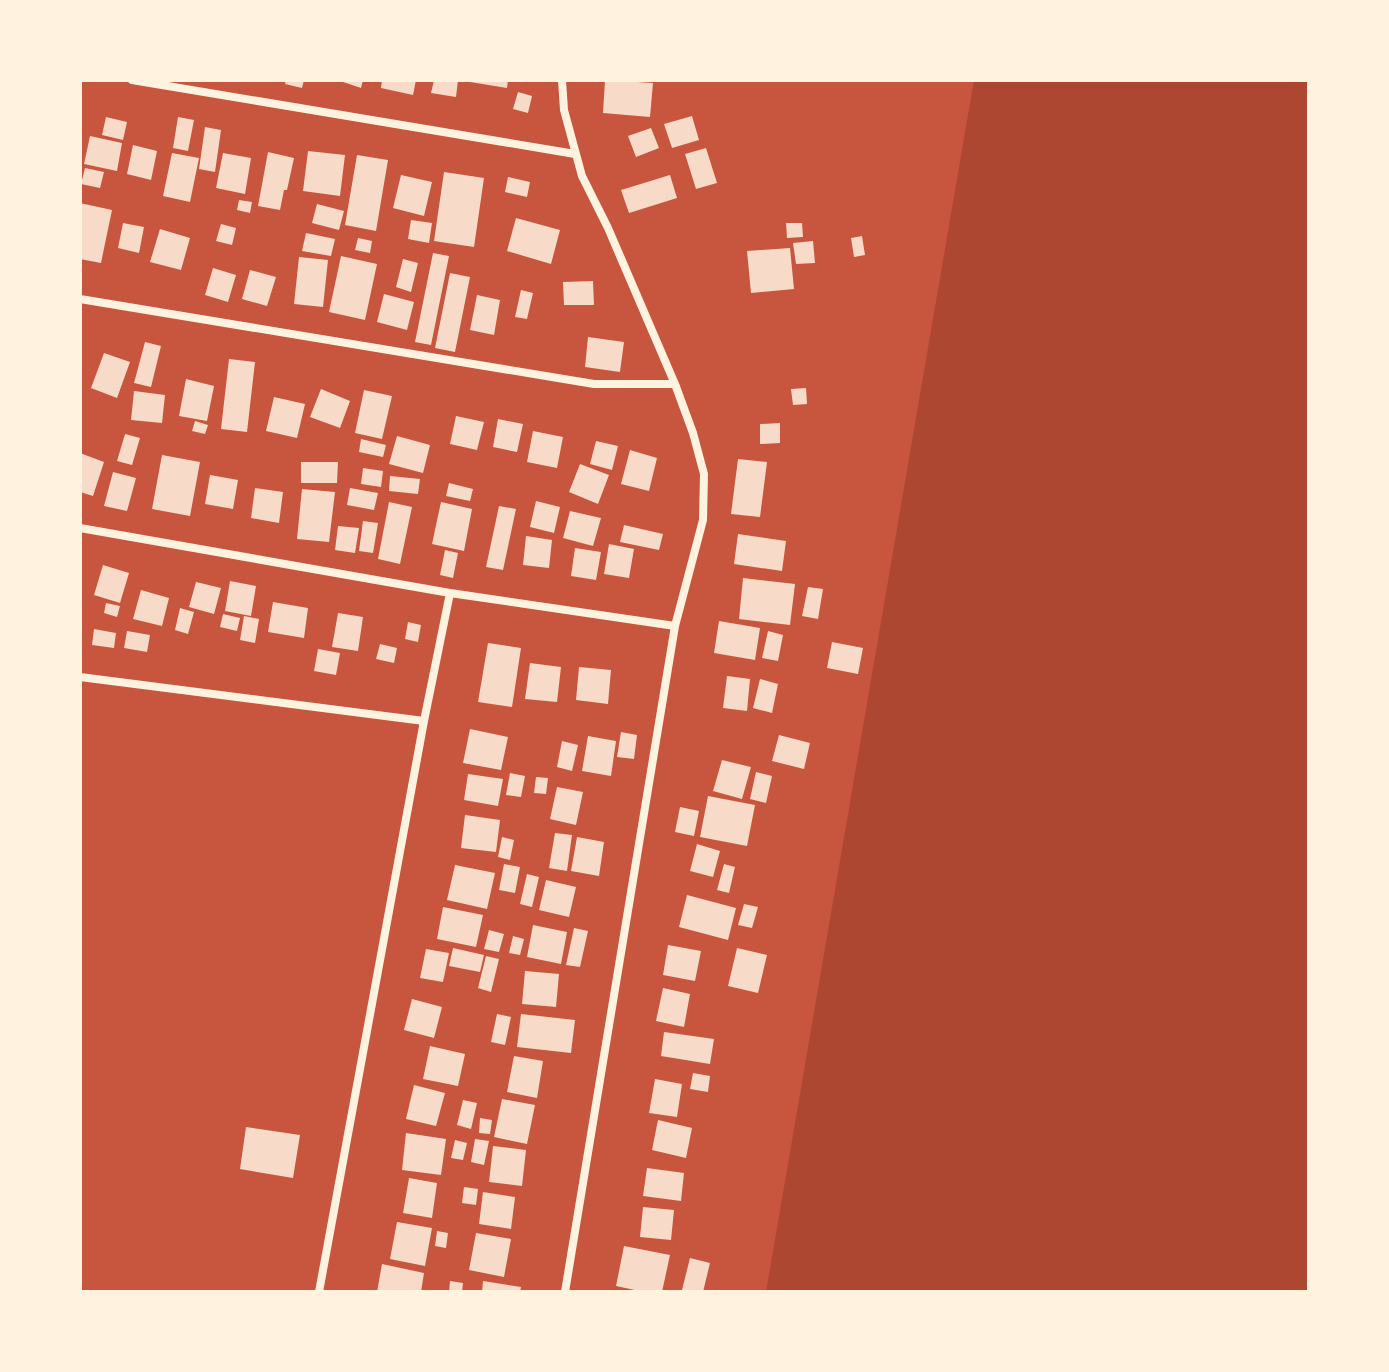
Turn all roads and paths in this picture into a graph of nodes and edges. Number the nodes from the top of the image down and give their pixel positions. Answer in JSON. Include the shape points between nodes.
{"nodes":[{"id":1,"x":132,"y":80,"type":"edge"},
{"id":2,"x":562,"y":80,"type":"edge"},
{"id":3,"x":575,"y":154,"type":"junction"},
{"id":4,"x":80,"y":299,"type":"edge"},
{"id":5,"x":675,"y":384,"type":"junction"},
{"id":6,"x":80,"y":528,"type":"edge"},
{"id":7,"x":450,"y":593,"type":"junction"},
{"id":8,"x":675,"y":626,"type":"junction"},
{"id":9,"x":80,"y":677,"type":"edge"},
{"id":10,"x":424,"y":721,"type":"junction"},
{"id":11,"x":319,"y":1292,"type":"edge"},
{"id":12,"x":565,"y":1292,"type":"edge"}],
"edges":[{"from":1,"to":3,"type":"street"},
{"from":2,"to":3,"type":"street"},
{"from":3,"to":5,"type":"street"},
{"from":4,"to":5,"type":"street","via":[[594,384]]},
{"from":5,"to":8,"type":"street","via":[[704,474],[703,520]]},
{"from":6,"to":7,"type":"street"},
{"from":7,"to":8,"type":"street"},
{"from":7,"to":10,"type":"street"},
{"from":8,"to":12,"type":"street"},
{"from":9,"to":10,"type":"street"},
{"from":10,"to":11,"type":"street"}]}
